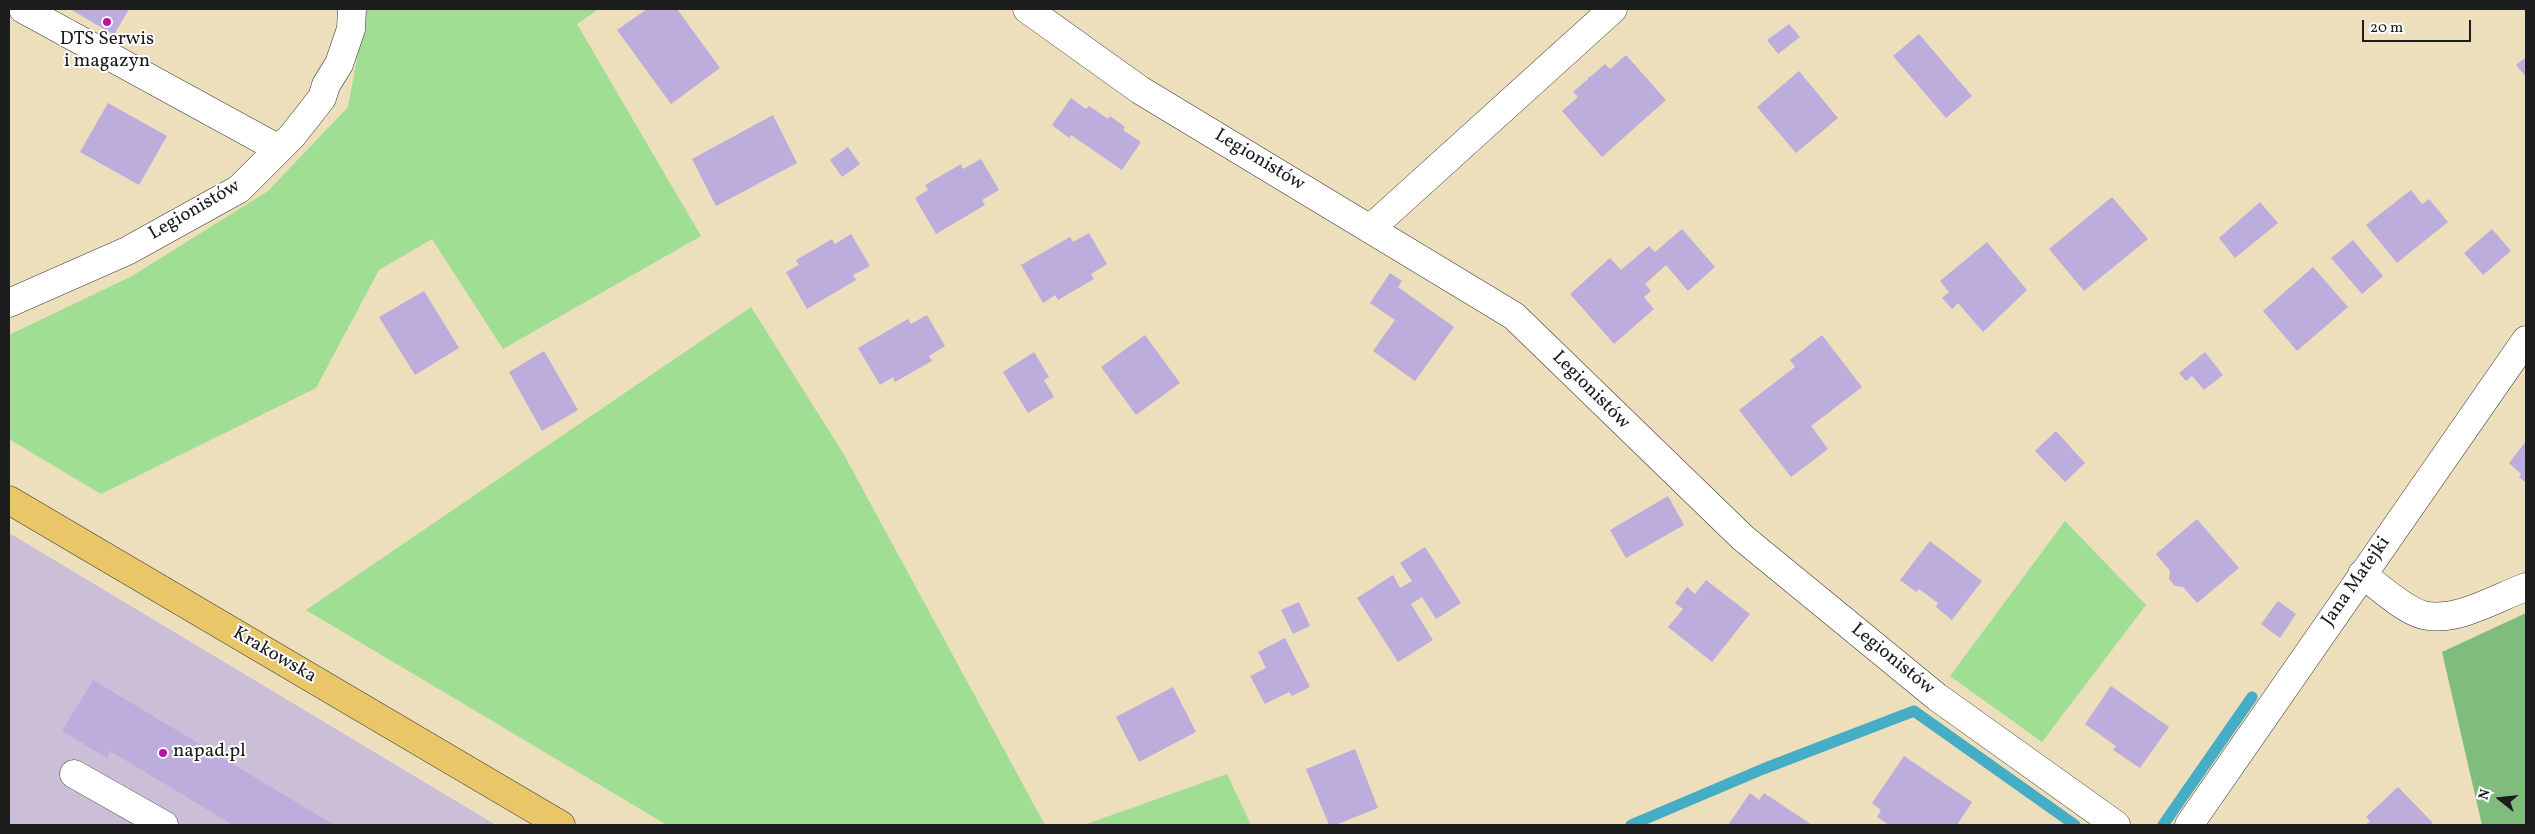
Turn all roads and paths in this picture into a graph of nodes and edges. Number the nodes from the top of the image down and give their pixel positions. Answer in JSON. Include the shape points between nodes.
{"nodes":[{"id":1,"x":23,"y":9,"type":"edge"},
{"id":2,"x":352,"y":9,"type":"edge"},
{"id":3,"x":1027,"y":9,"type":"edge"},
{"id":4,"x":1613,"y":9,"type":"edge"},
{"id":5,"x":280,"y":149,"type":"junction"},
{"id":6,"x":1370,"y":228,"type":"junction"},
{"id":7,"x":9,"y":303,"type":"edge"},
{"id":8,"x":2526,"y":340,"type":"edge"},
{"id":9,"x":9,"y":500,"type":"edge"},
{"id":10,"x":2362,"y":574,"type":"junction"},
{"id":11,"x":2526,"y":587,"type":"edge"},
{"id":12,"x":74,"y":774,"type":"dead end"},
{"id":13,"x":550,"y":819,"type":"edge"},
{"id":14,"x":164,"y":825,"type":"edge"},
{"id":15,"x":2116,"y":825,"type":"edge"},
{"id":16,"x":2189,"y":825,"type":"edge"}],
"edges":[{"from":1,"to":5,"type":"street"},
{"from":2,"to":5,"type":"street","name":"Legionistów","via":[[348,38],[322,98]]},
{"from":3,"to":6,"type":"street","name":"Legionistów","via":[[1140,90]]},
{"from":4,"to":6,"type":"street"},
{"from":5,"to":7,"type":"street","name":"Legionistów","via":[[239,189],[127,251]]},
{"from":6,"to":15,"type":"street","name":"Legionistów","via":[[1514,316],[1743,538],[1937,697]]},
{"from":8,"to":10,"type":"street","name":"Jana Matejki"},
{"from":9,"to":13,"type":"main road","name":"Krakowska"},
{"from":10,"to":11,"type":"street","via":[[2422,615],[2463,612]]},
{"from":10,"to":16,"type":"street","name":"Jana Matejki"},
{"from":12,"to":14,"type":"street"}]}
